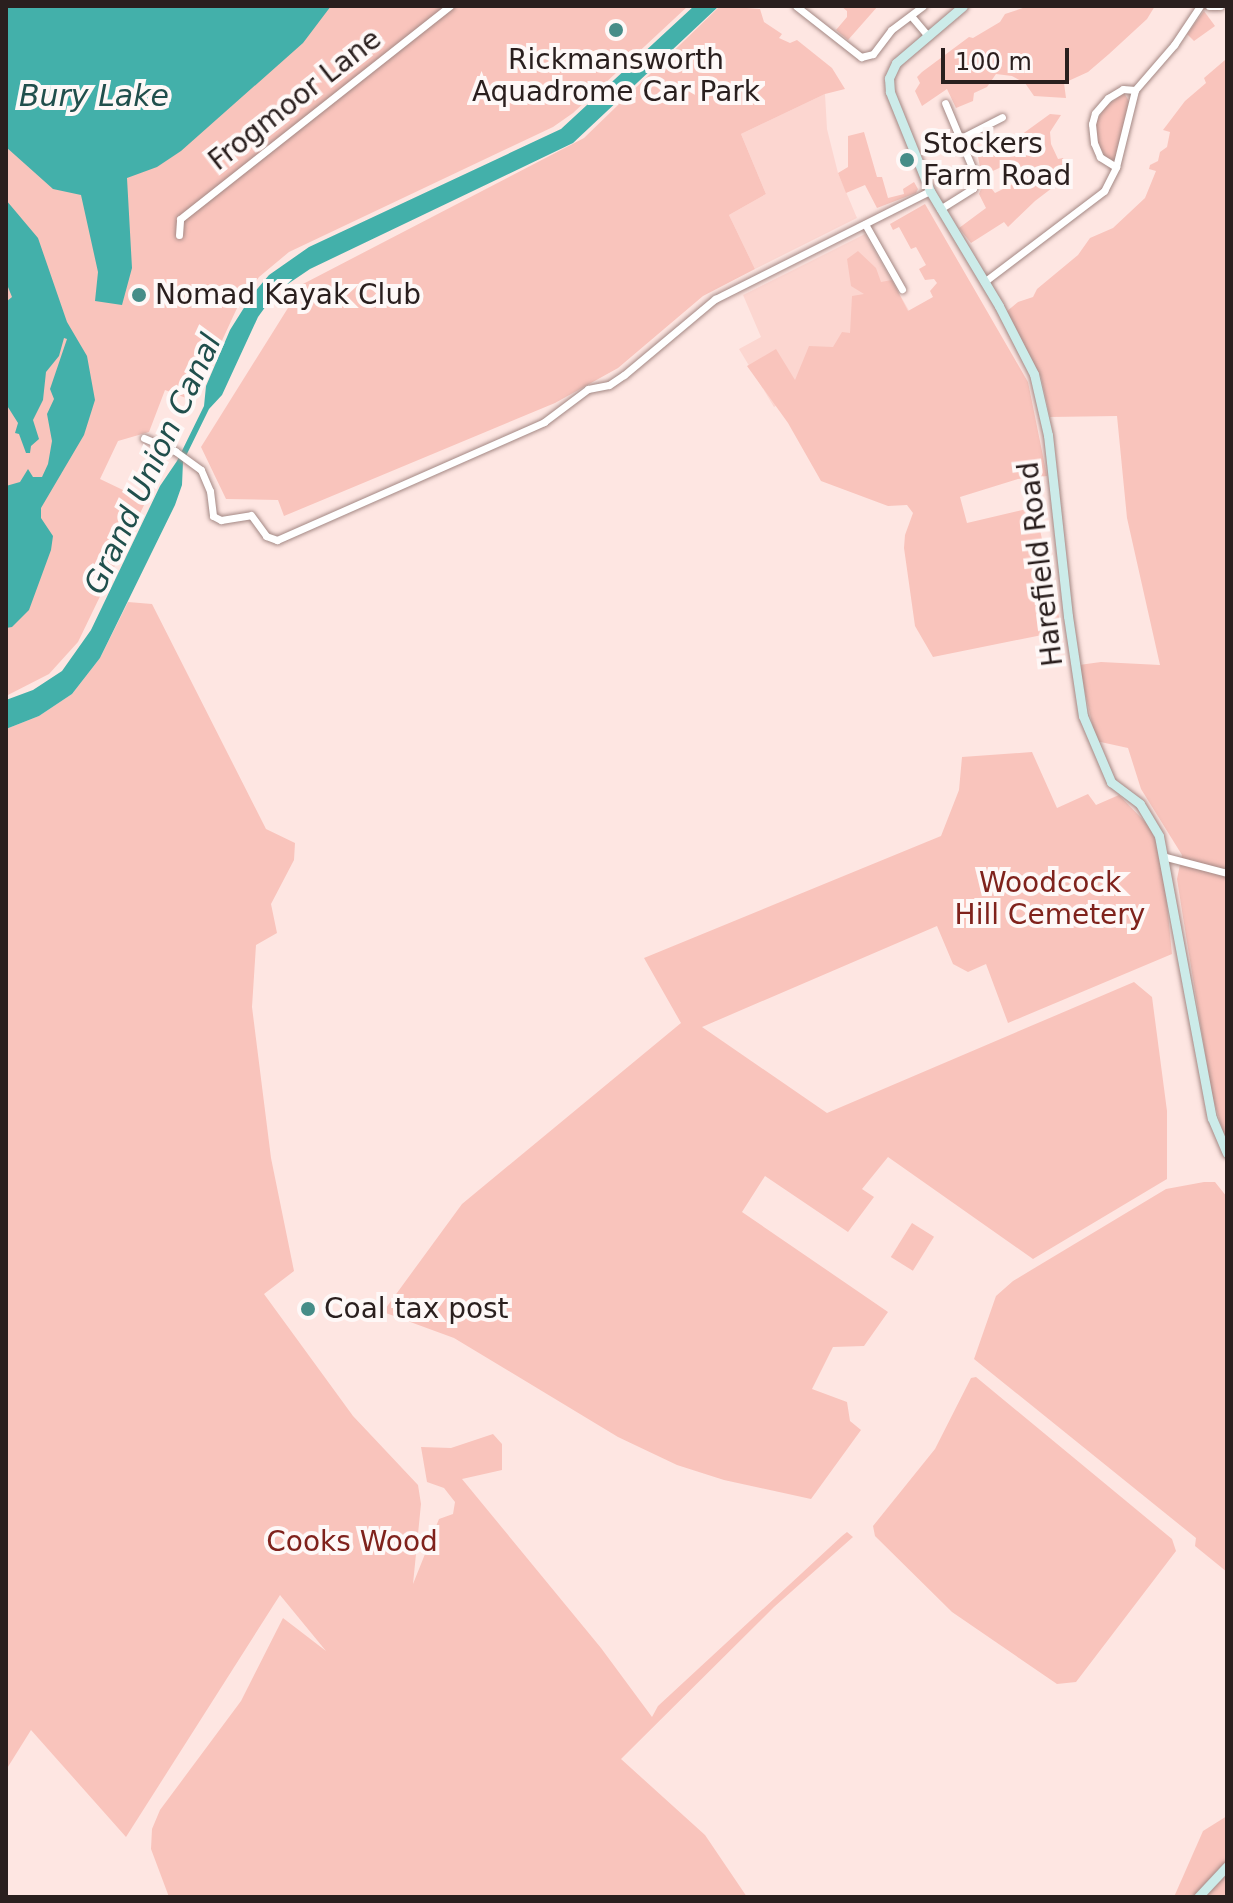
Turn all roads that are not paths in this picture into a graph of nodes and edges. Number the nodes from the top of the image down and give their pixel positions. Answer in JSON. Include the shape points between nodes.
{"nodes":[{"id":1,"x":450,"y":6,"type":"edge"},
{"id":2,"x":796,"y":6,"type":"edge"},
{"id":3,"x":923,"y":6,"type":"edge"},
{"id":4,"x":963,"y":6,"type":"edge"},
{"id":5,"x":1200,"y":6,"type":"edge"},
{"id":6,"x":1209,"y":6,"type":"edge"},
{"id":7,"x":1220,"y":6,"type":"edge"},
{"id":8,"x":912,"y":17,"type":"junction"},
{"id":9,"x":927,"y":35,"type":"junction"},
{"id":10,"x":1135,"y":90,"type":"junction"},
{"id":11,"x":945,"y":103,"type":"dead end"},
{"id":12,"x":1002,"y":117,"type":"dead end"},
{"id":13,"x":961,"y":138,"type":"junction"},
{"id":14,"x":1116,"y":167,"type":"junction"},
{"id":15,"x":930,"y":191,"type":"junction"},
{"id":16,"x":940,"y":209,"type":"junction"},
{"id":17,"x":865,"y":224,"type":"junction"},
{"id":18,"x":179,"y":235,"type":"dead end"},
{"id":19,"x":984,"y":282,"type":"junction"},
{"id":20,"x":902,"y":289,"type":"dead end"},
{"id":21,"x":144,"y":438,"type":"dead end"},
{"id":22,"x":1166,"y":857,"type":"junction"},
{"id":23,"x":1227,"y":873,"type":"edge"},
{"id":24,"x":1227,"y":1153,"type":"edge"},
{"id":25,"x":1227,"y":1866,"type":"edge"},
{"id":26,"x":1198,"y":1897,"type":"edge"}],
"edges":[{"from":1,"to":18,"type":"street","name":"Frogmoor Lane","via":[[180,219]]},
{"from":2,"to":8,"type":"street","via":[[861,57],[873,54],[891,30]]},
{"from":3,"to":8,"type":"street"},
{"from":4,"to":9,"type":"street","name":"Harefield Road"},
{"from":5,"to":10,"type":"street"},
{"from":6,"to":7,"type":"street"},
{"from":8,"to":9,"type":"street"},
{"from":9,"to":15,"type":"street","name":"Harefield Road","via":[[896,63],[888,84]]},
{"from":10,"to":14,"type":"street"},
{"from":10,"to":14,"type":"street","via":[[1123,89],[1108,98],[1092,124],[1100,157]]},
{"from":11,"to":13,"type":"street"},
{"from":12,"to":13,"type":"street"},
{"from":13,"to":16,"type":"street","via":[[975,168],[975,182],[967,194]]},
{"from":14,"to":19,"type":"street","via":[[1096,199]]},
{"from":15,"to":16,"type":"street","name":"Harefield Road"},
{"from":15,"to":17,"type":"street"},
{"from":16,"to":19,"type":"street","name":"Harefield Road"},
{"from":17,"to":20,"type":"street"},
{"from":17,"to":21,"type":"street","via":[[715,299],[624,375],[588,389],[544,422],[277,540],[266,536],[251,515],[221,520],[213,516],[201,470]]},
{"from":19,"to":22,"type":"street","name":"Harefield Road","via":[[1023,350],[1042,400],[1078,694],[1091,742],[1111,782],[1140,804]]},
{"from":22,"to":23,"type":"street"},
{"from":22,"to":24,"type":"street","name":"Harefield Road","via":[[1212,1118]]},
{"from":25,"to":26,"type":"street"}]}
